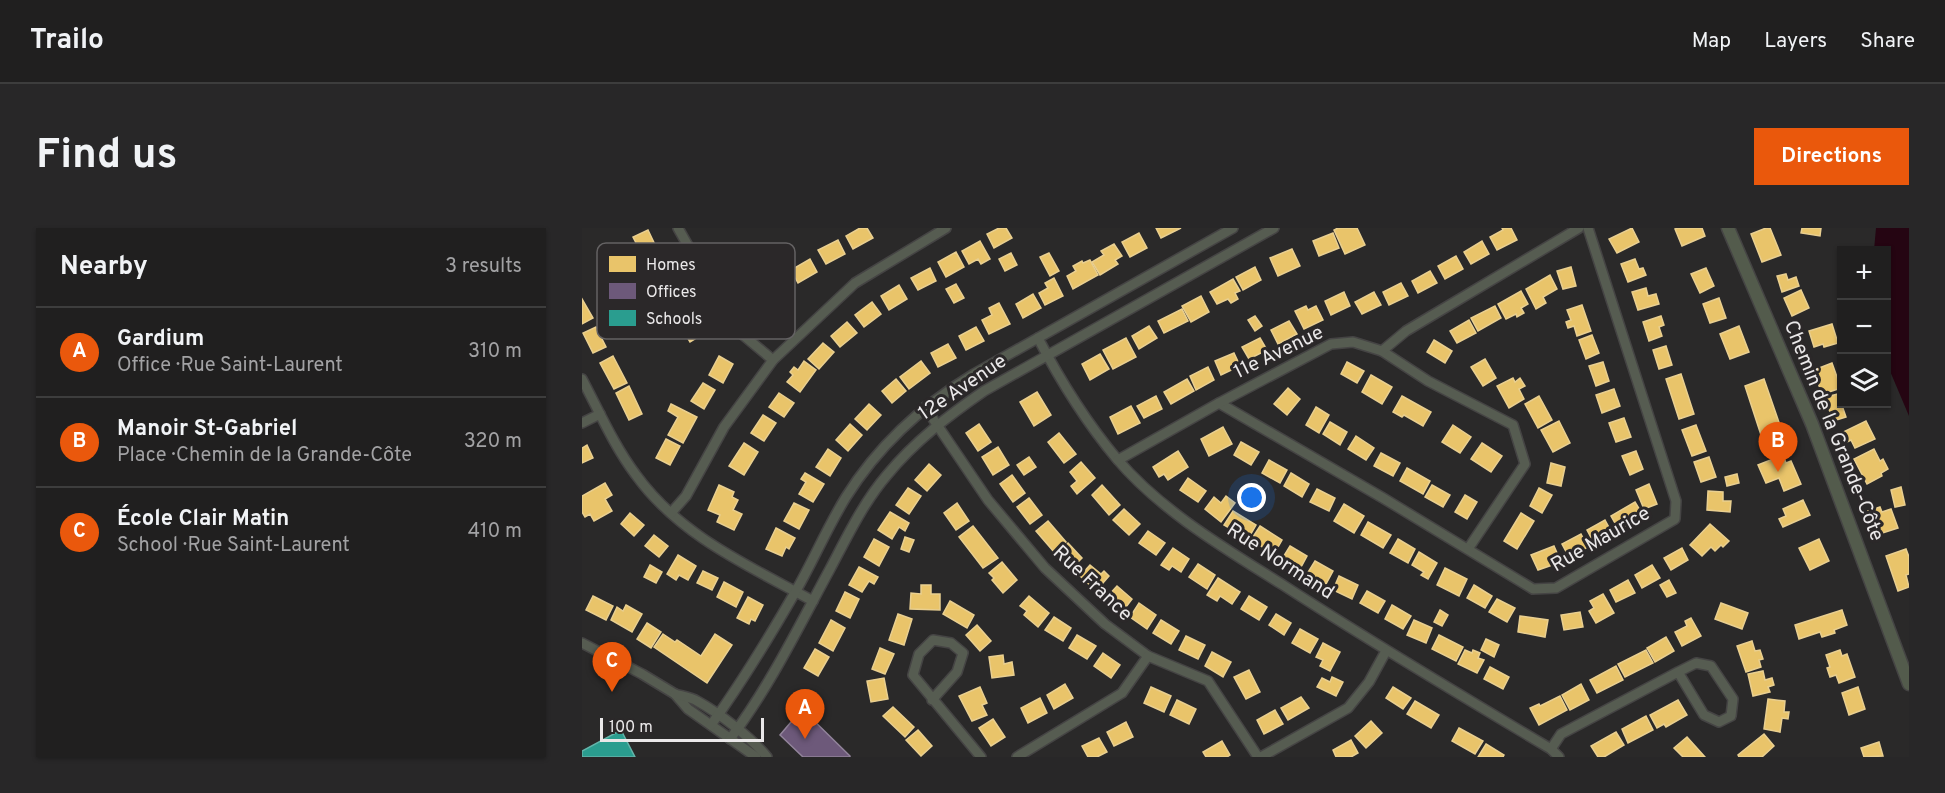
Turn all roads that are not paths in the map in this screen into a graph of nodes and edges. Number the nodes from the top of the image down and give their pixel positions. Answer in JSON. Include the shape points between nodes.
{"nodes":[{"id":1,"x":678,"y":228,"type":"edge"},
{"id":2,"x":946,"y":228,"type":"edge"},
{"id":3,"x":1233,"y":228,"type":"edge"},
{"id":4,"x":1274,"y":228,"type":"edge"},
{"id":5,"x":1579,"y":228,"type":"edge"},
{"id":6,"x":1588,"y":228,"type":"edge"},
{"id":7,"x":1728,"y":228,"type":"edge"},
{"id":8,"x":686,"y":243,"type":"edge"},
{"id":9,"x":1038,"y":338,"type":"junction"},
{"id":10,"x":748,"y":339,"type":"edge"},
{"id":11,"x":1382,"y":351,"type":"junction"},
{"id":12,"x":1047,"y":355,"type":"junction"},
{"id":13,"x":773,"y":360,"type":"junction"},
{"id":14,"x":582,"y":379,"type":"edge"},
{"id":15,"x":1219,"y":404,"type":"junction"},
{"id":16,"x":925,"y":407,"type":"junction"},
{"id":17,"x":600,"y":414,"type":"junction"},
{"id":18,"x":582,"y":423,"type":"edge"},
{"id":19,"x":937,"y":424,"type":"junction"},
{"id":20,"x":1118,"y":460,"type":"junction"},
{"id":21,"x":670,"y":513,"type":"junction"},
{"id":22,"x":1468,"y":549,"type":"junction"},
{"id":23,"x":795,"y":591,"type":"junction"},
{"id":24,"x":813,"y":601,"type":"junction"},
{"id":25,"x":582,"y":643,"type":"edge"},
{"id":26,"x":1386,"y":651,"type":"junction"},
{"id":27,"x":1148,"y":656,"type":"junction"},
{"id":28,"x":1677,"y":672,"type":"junction"},
{"id":29,"x":1909,"y":684,"type":"edge"},
{"id":30,"x":675,"y":694,"type":"junction"},
{"id":31,"x":932,"y":700,"type":"junction"},
{"id":32,"x":718,"y":715,"type":"junction"},
{"id":33,"x":711,"y":725,"type":"junction"},
{"id":34,"x":737,"y":729,"type":"junction"},
{"id":35,"x":730,"y":739,"type":"junction"},
{"id":36,"x":1551,"y":749,"type":"junction"},
{"id":37,"x":756,"y":757,"type":"edge"},
{"id":38,"x":767,"y":757,"type":"edge"},
{"id":39,"x":981,"y":757,"type":"edge"},
{"id":40,"x":1017,"y":757,"type":"edge"},
{"id":41,"x":1259,"y":757,"type":"edge"},
{"id":42,"x":1559,"y":757,"type":"edge"}],
"edges":[{"from":1,"to":8,"type":"street"},
{"from":2,"to":13,"type":"street","via":[[855,283]]},
{"from":3,"to":9,"type":"street","name":"12e Avenue"},
{"from":4,"to":12,"type":"street","name":"12e Avenue"},
{"from":5,"to":11,"type":"street","via":[[1406,331]]},
{"from":6,"to":22,"type":"street","name":"Rue Maurice","via":[[1676,501],[1674,519],[1556,588],[1533,589]]},
{"from":7,"to":29,"type":"main road","name":"Chemin de la Grande-Côte","via":[[1818,439]]},
{"from":9,"to":12,"type":"street","name":"Rue Normand"},
{"from":9,"to":16,"type":"street","name":"12e Avenue"},
{"from":10,"to":13,"type":"street"},
{"from":11,"to":15,"type":"street","name":"11e Avenue","via":[[1353,342],[1330,344]]},
{"from":11,"to":22,"type":"street","name":"11e Avenue","via":[[1428,381],[1513,425],[1525,464]]},
{"from":12,"to":19,"type":"street","name":"12e Avenue"},
{"from":12,"to":20,"type":"street","name":"Rue Normand"},
{"from":13,"to":21,"type":"street","via":[[724,427],[686,496]]},
{"from":14,"to":17,"type":"street"},
{"from":15,"to":20,"type":"street","name":"11e Avenue"},
{"from":15,"to":22,"type":"street","name":"Rue Maurice"},
{"from":16,"to":19,"type":"street","name":"Rue France"},
{"from":16,"to":23,"type":"street","name":"12e Avenue","via":[[898,431],[858,480]]},
{"from":17,"to":18,"type":"street"},
{"from":17,"to":21,"type":"street","via":[[635,474]]},
{"from":19,"to":24,"type":"street","name":"12e Avenue","via":[[872,495]]},
{"from":19,"to":27,"type":"street","name":"Rue France","via":[[988,500],[1045,568],[1105,624]]},
{"from":20,"to":26,"type":"street","name":"Rue Normand","via":[[1199,532]]},
{"from":21,"to":23,"type":"street","via":[[709,544]]},
{"from":23,"to":24,"type":"street"},
{"from":23,"to":32,"type":"street","name":"12e Avenue"},
{"from":24,"to":34,"type":"street","name":"12e Avenue"},
{"from":25,"to":30,"type":"street"},
{"from":26,"to":36,"type":"street","name":"Rue Normand"},
{"from":26,"to":41,"type":"street","via":[[1369,682],[1348,708]]},
{"from":27,"to":40,"type":"street","via":[[1122,693]]},
{"from":27,"to":41,"type":"street","name":"Rue France","via":[[1208,681]]},
{"from":28,"to":28,"type":"street","via":[[1696,663],[1711,666],[1733,699],[1731,716],[1719,722],[1704,715]]},
{"from":28,"to":36,"type":"street","via":[[1561,734]]},
{"from":30,"to":32,"type":"street","via":[[695,699]]},
{"from":30,"to":33,"type":"street"},
{"from":31,"to":31,"type":"street","via":[[913,675],[919,654],[933,640],[951,643],[963,653],[957,672]]},
{"from":31,"to":39,"type":"street"},
{"from":32,"to":33,"type":"street","name":"12e Avenue"},
{"from":32,"to":34,"type":"street"},
{"from":33,"to":35,"type":"street"},
{"from":34,"to":35,"type":"street","name":"12e Avenue"},
{"from":34,"to":38,"type":"street"},
{"from":35,"to":37,"type":"street"},
{"from":36,"to":42,"type":"street","name":"Rue Normand"}]}
